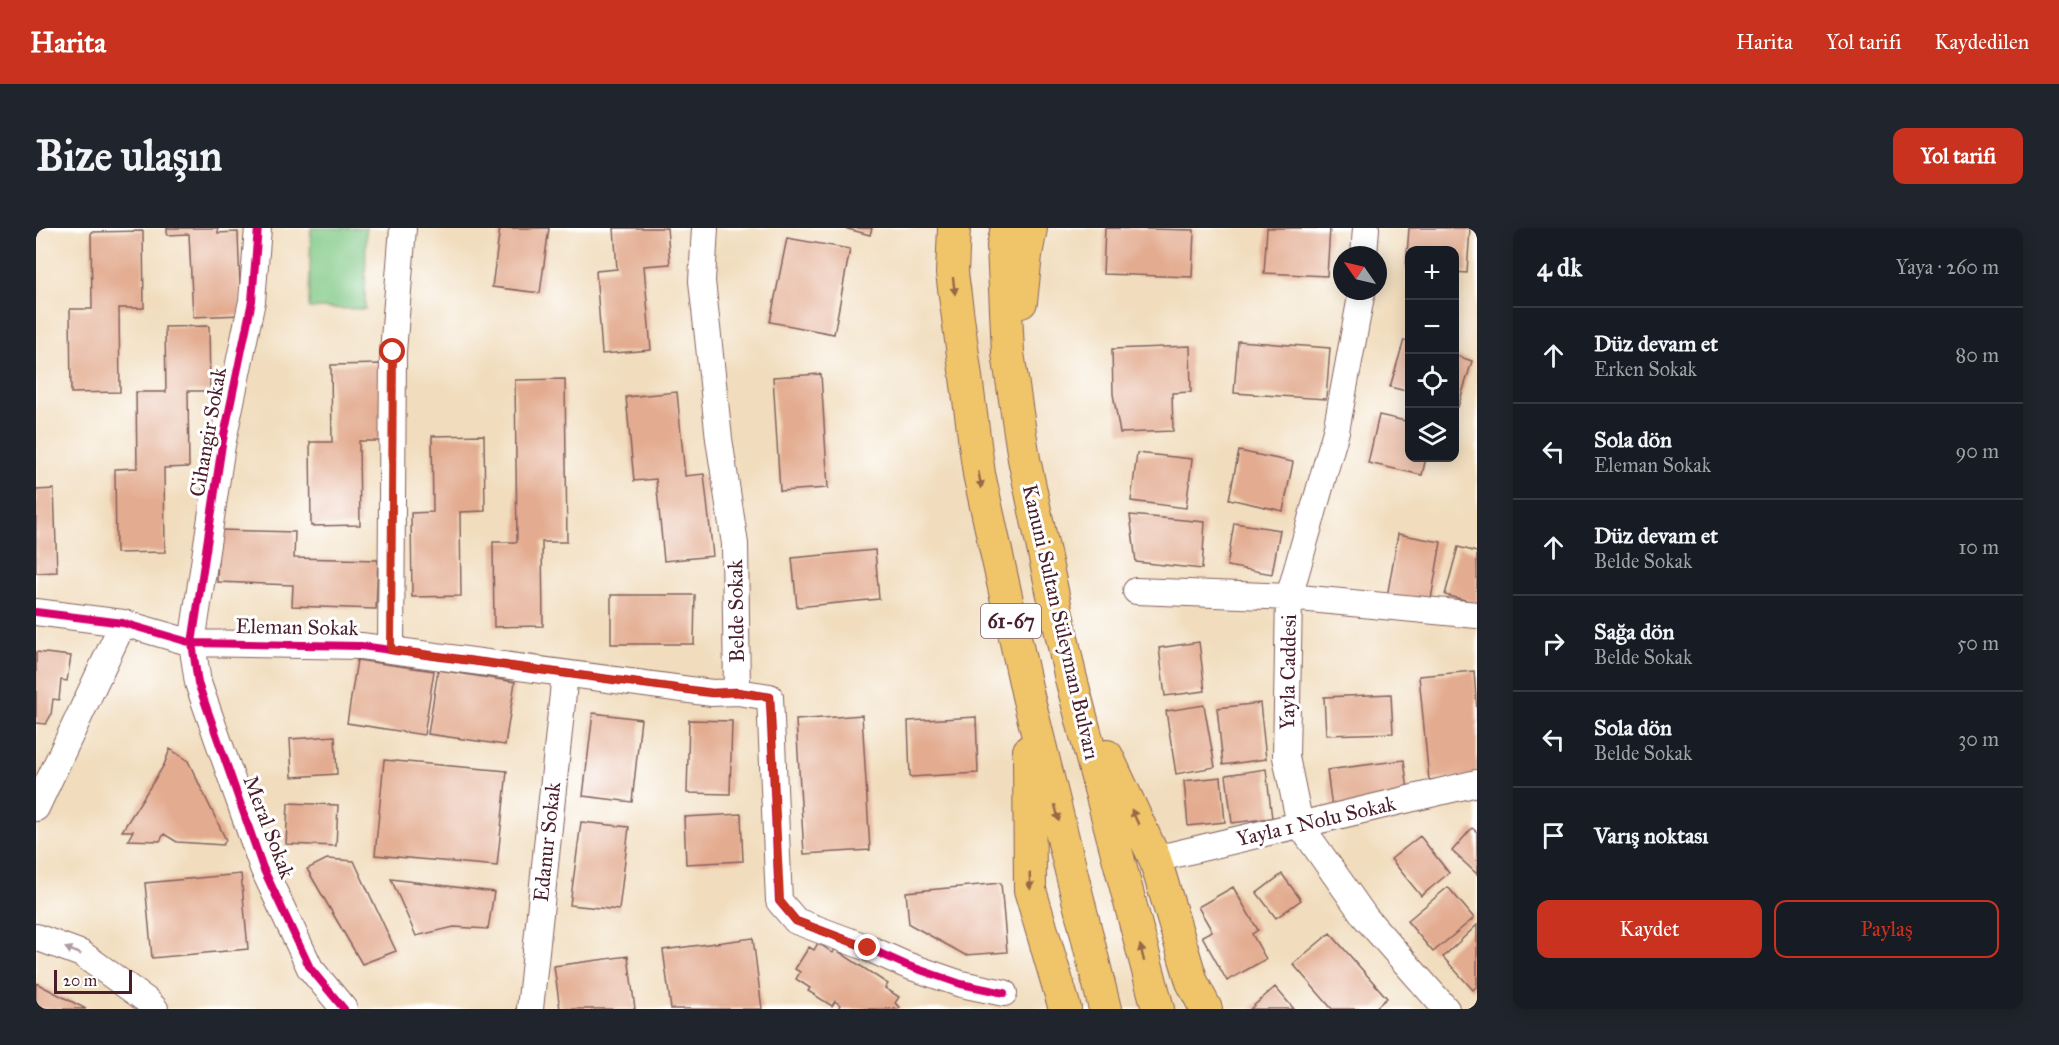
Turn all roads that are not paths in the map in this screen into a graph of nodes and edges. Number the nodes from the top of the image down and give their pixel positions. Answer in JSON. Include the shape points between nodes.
{"nodes":[{"id":1,"x":258,"y":228,"type":"edge"},
{"id":2,"x":403,"y":228,"type":"edge"},
{"id":3,"x":705,"y":228,"type":"edge"},
{"id":4,"x":954,"y":228,"type":"edge"},
{"id":5,"x":1007,"y":228,"type":"edge"},
{"id":6,"x":1031,"y":228,"type":"edge"},
{"id":7,"x":1366,"y":228,"type":"edge"},
{"id":8,"x":1365,"y":246,"type":"edge"},
{"id":9,"x":1360,"y":300,"type":"edge"},
{"id":10,"x":1013,"y":389,"type":"junction"},
{"id":11,"x":1136,"y":591,"type":"dead end"},
{"id":12,"x":1289,"y":597,"type":"junction"},
{"id":13,"x":36,"y":612,"type":"edge"},
{"id":14,"x":1477,"y":615,"type":"edge"},
{"id":15,"x":123,"y":623,"type":"junction"},
{"id":16,"x":192,"y":643,"type":"junction"},
{"id":17,"x":391,"y":650,"type":"junction"},
{"id":18,"x":565,"y":674,"type":"junction"},
{"id":19,"x":1070,"y":675,"type":"junction"},
{"id":20,"x":737,"y":692,"type":"junction"},
{"id":21,"x":1028,"y":696,"type":"junction"},
{"id":22,"x":1477,"y":783,"type":"edge"},
{"id":23,"x":36,"y":808,"type":"edge"},
{"id":24,"x":1300,"y":825,"type":"junction"},
{"id":25,"x":1155,"y":860,"type":"junction"},
{"id":26,"x":36,"y":937,"type":"edge"},
{"id":27,"x":1004,"y":993,"type":"dead end"},
{"id":28,"x":147,"y":1006,"type":"edge"},
{"id":29,"x":344,"y":1009,"type":"edge"},
{"id":30,"x":530,"y":1009,"type":"edge"},
{"id":31,"x":1065,"y":1009,"type":"edge"},
{"id":32,"x":1105,"y":1009,"type":"edge"},
{"id":33,"x":1158,"y":1009,"type":"edge"},
{"id":34,"x":1206,"y":1009,"type":"edge"},
{"id":35,"x":1446,"y":1009,"type":"edge"}],
"edges":[{"from":1,"to":16,"type":"street","name":"Cihangir Sokak","via":[[252,302],[222,445]]},
{"from":2,"to":17,"type":"street","via":[[393,352]]},
{"from":3,"to":20,"type":"street","name":"Belde Sokak","via":[[702,281],[735,544]]},
{"from":4,"to":21,"type":"main road","number":"61-67","one_way":true,"via":[[952,273],[978,474]]},
{"from":5,"to":10,"type":"main road","name":"Kanuni Sultan Süleyman Bulvarı","number":"61-67","via":[[1003,246]]},
{"from":6,"to":10,"type":"main road","number":"61-67"},
{"from":7,"to":8,"type":"street"},
{"from":9,"to":12,"type":"street","name":"Yayla Caddesi","via":[[1336,431]]},
{"from":10,"to":19,"type":"main road","name":"Kanuni Sultan Süleyman Bulvarı","number":"61-67"},
{"from":11,"to":12,"type":"street"},
{"from":12,"to":14,"type":"street"},
{"from":12,"to":24,"type":"street","name":"Yayla Caddesi","via":[[1286,757]]},
{"from":13,"to":15,"type":"street","name":"Eleman Sokak"},
{"from":15,"to":16,"type":"street","name":"Eleman Sokak"},
{"from":15,"to":23,"type":"street"},
{"from":16,"to":17,"type":"street","name":"Eleman Sokak"},
{"from":16,"to":29,"type":"street","name":"Meral Sokak","via":[[198,683],[263,868],[310,968]]},
{"from":17,"to":18,"type":"street","name":"Eleman Sokak"},
{"from":18,"to":20,"type":"street","name":"Eleman Sokak","via":[[712,693]]},
{"from":18,"to":30,"type":"street","name":"Edanur Sokak"},
{"from":25,"to":19,"type":"main road","number":"61-67","one_way":true},
{"from":33,"to":19,"type":"main road","name":"Kanuni Sultan Süleyman Bulvarı","number":"61-67","one_way":true},
{"from":20,"to":27,"type":"street","name":"Belde Sokak","via":[[770,697],[780,901],[796,921],[917,969]]},
{"from":21,"to":31,"type":"main road","number":"61-67","one_way":true,"via":[[1030,890]]},
{"from":21,"to":32,"type":"main road","number":"61-67","one_way":true},
{"from":22,"to":24,"type":"street","name":"Yayla 1 Nolu Sokak"},
{"from":24,"to":25,"type":"street","name":"Yayla 1 Nolu Sokak"},
{"from":24,"to":35,"type":"street","name":"Yayla Caddesi","via":[[1365,916]]},
{"from":25,"to":34,"type":"main road","number":"61-67","via":[[1192,982]]},
{"from":28,"to":26,"type":"street","one_way":true,"via":[[82,954]]}]}
